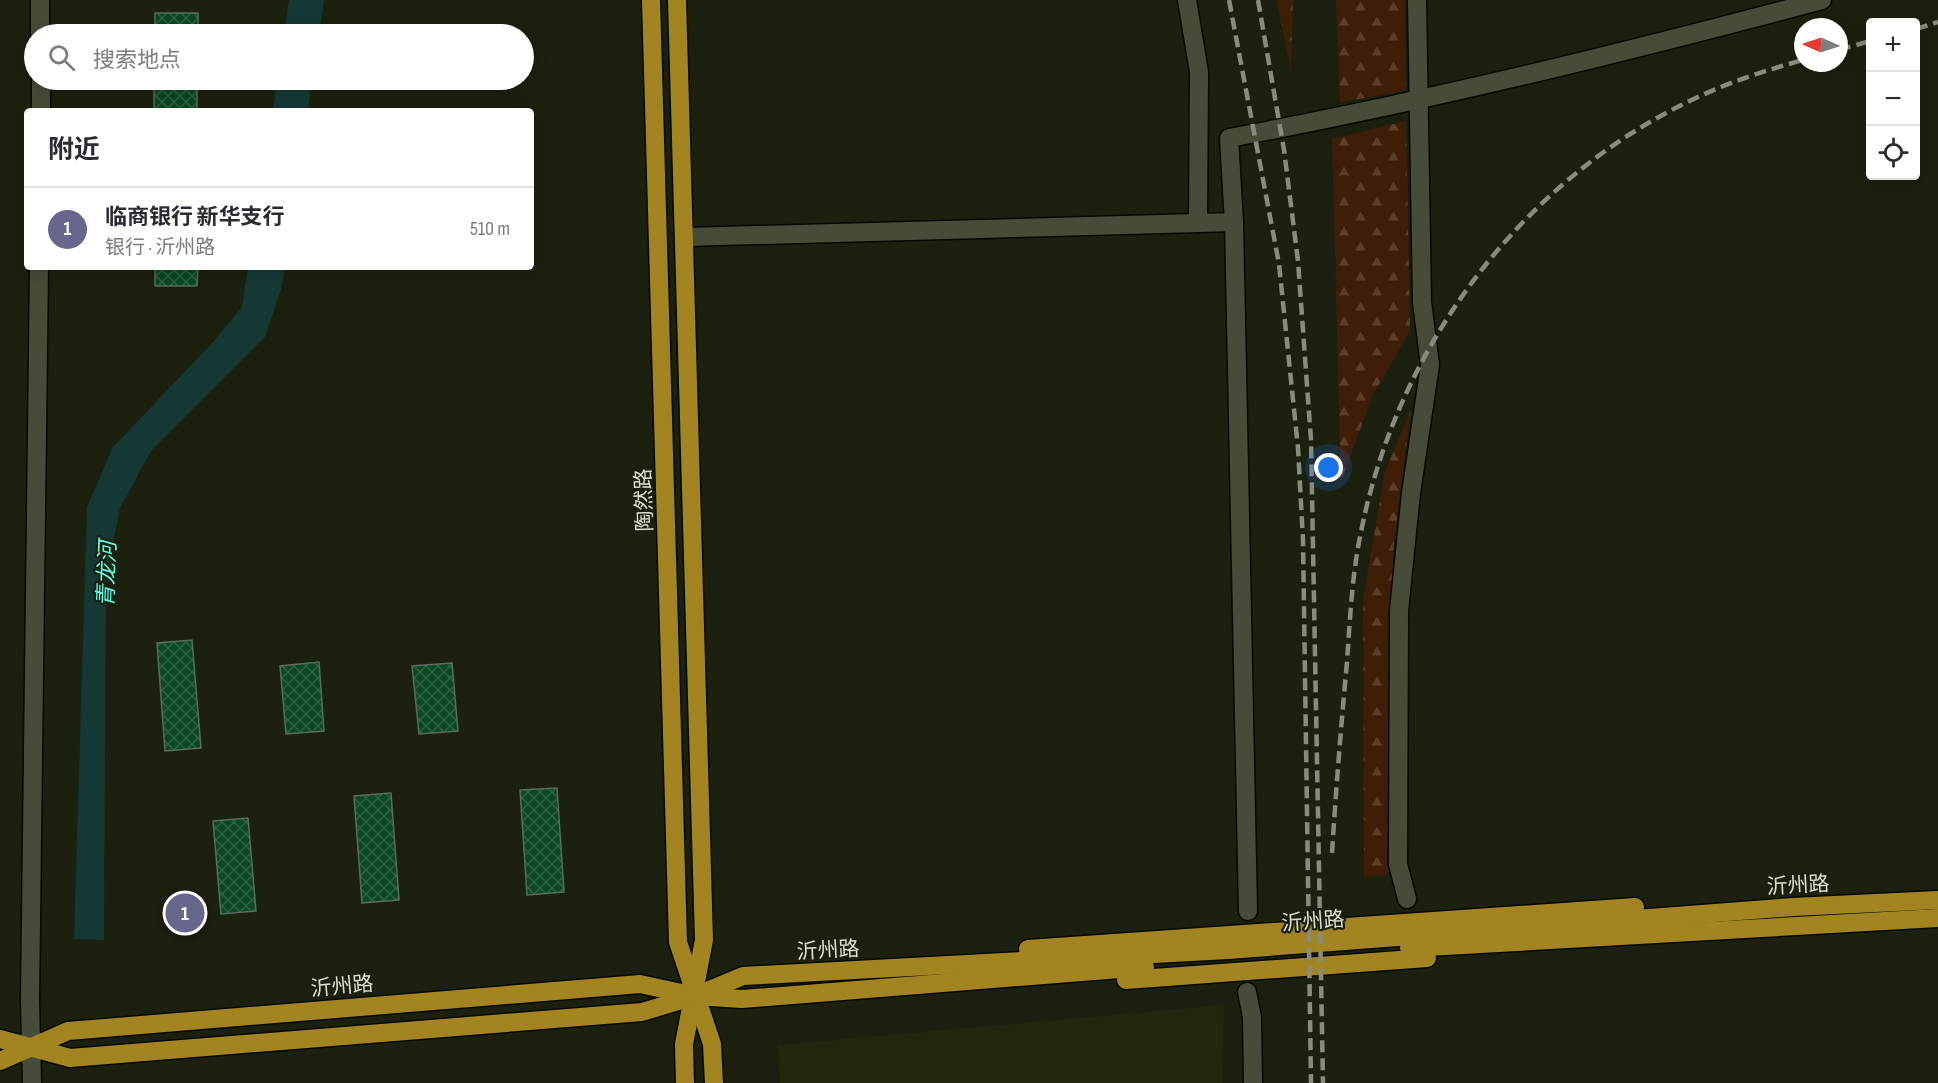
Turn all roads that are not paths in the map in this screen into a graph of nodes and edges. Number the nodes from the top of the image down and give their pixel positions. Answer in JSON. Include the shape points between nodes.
{"nodes":[{"id":1,"x":40,"y":0,"type":"edge"},
{"id":2,"x":651,"y":0,"type":"edge"},
{"id":3,"x":677,"y":0,"type":"edge"},
{"id":4,"x":1187,"y":0,"type":"edge"},
{"id":5,"x":1417,"y":0,"type":"edge"},
{"id":6,"x":1822,"y":0,"type":"edge"},
{"id":7,"x":40,"y":24,"type":"edge"},
{"id":8,"x":41,"y":90,"type":"edge"},
{"id":9,"x":1418,"y":99,"type":"junction"},
{"id":10,"x":41,"y":108,"type":"edge"},
{"id":11,"x":656,"y":124,"type":"junction"},
{"id":12,"x":683,"y":179,"type":"junction"},
{"id":13,"x":1234,"y":222,"type":"junction"},
{"id":14,"x":1198,"y":223,"type":"junction"},
{"id":15,"x":685,"y":237,"type":"junction"},
{"id":16,"x":39,"y":270,"type":"edge"},
{"id":17,"x":661,"y":295,"type":"junction"},
{"id":18,"x":689,"y":371,"type":"junction"},
{"id":19,"x":1407,"y":899,"type":"dead end"},
{"id":20,"x":1938,"y":900,"type":"edge"},
{"id":21,"x":1248,"y":911,"type":"dead end"},
{"id":22,"x":1938,"y":918,"type":"edge"},
{"id":23,"x":851,"y":980,"type":"junction"},
{"id":24,"x":1247,"y":992,"type":"dead end"},
{"id":25,"x":695,"y":996,"type":"junction"},
{"id":26,"x":0,"y":1039,"type":"edge"},
{"id":27,"x":32,"y":1048,"type":"junction"},
{"id":28,"x":0,"y":1061,"type":"edge"},
{"id":29,"x":32,"y":1083,"type":"edge"},
{"id":30,"x":685,"y":1083,"type":"edge"},
{"id":31,"x":714,"y":1083,"type":"edge"},
{"id":32,"x":1253,"y":1083,"type":"edge"}],
"edges":[{"from":1,"to":7,"type":"street"},
{"from":2,"to":11,"type":"main road","name":"陶然路"},
{"from":3,"to":12,"type":"main road","name":"陶然路"},
{"from":4,"to":14,"type":"street","via":[[1199,72]]},
{"from":5,"to":9,"type":"street"},
{"from":6,"to":9,"type":"street"},
{"from":8,"to":10,"type":"street"},
{"from":9,"to":13,"type":"street","via":[[1229,138]]},
{"from":9,"to":19,"type":"street","via":[[1422,302],[1430,365],[1399,611],[1398,864]]},
{"from":11,"to":12,"type":"main road","via":[[669,201]]},
{"from":11,"to":17,"type":"main road","name":"陶然路"},
{"from":12,"to":15,"type":"main road","name":"陶然路"},
{"from":13,"to":14,"type":"street"},
{"from":13,"to":21,"type":"street"},
{"from":14,"to":15,"type":"street"},
{"from":15,"to":18,"type":"main road","name":"陶然路"},
{"from":16,"to":27,"type":"street"},
{"from":17,"to":18,"type":"main road","via":[[674,273]]},
{"from":17,"to":25,"type":"main road","name":"陶然路","via":[[678,942]]},
{"from":18,"to":25,"type":"main road","name":"陶然路","via":[[704,940]]},
{"from":20,"to":23,"type":"main road","name":"沂州路","via":[[1793,907],[1744,901],[1490,915],[889,959]]},
{"from":22,"to":23,"type":"main road","name":"沂州路","via":[[1791,927],[1739,939],[880,996]]},
{"from":23,"to":25,"type":"main road","name":"沂州路","via":[[742,999]]},
{"from":24,"to":32,"type":"street","via":[[1252,1017]]},
{"from":25,"to":27,"type":"main road","name":"沂州路","via":[[642,1012],[70,1058]]},
{"from":25,"to":27,"type":"main road","name":"沂州路","via":[[640,984],[68,1031]]},
{"from":25,"to":30,"type":"main road","name":"陶然路","via":[[684,1044]]},
{"from":25,"to":31,"type":"main road","name":"陶然路","via":[[712,1044]]},
{"from":26,"to":27,"type":"main road","name":"沂州路"},
{"from":27,"to":28,"type":"main road","name":"沂州路"},
{"from":27,"to":29,"type":"street"}]}
